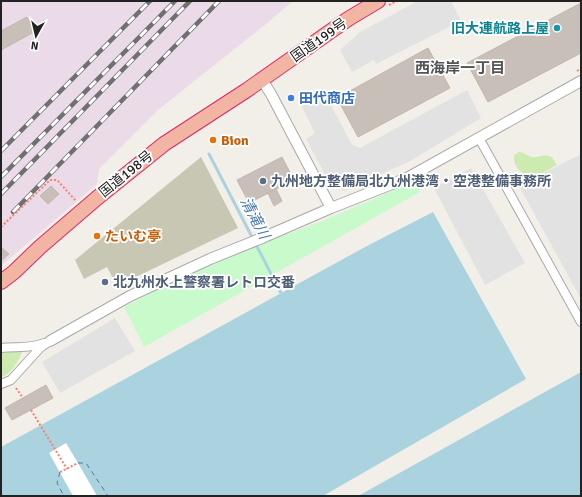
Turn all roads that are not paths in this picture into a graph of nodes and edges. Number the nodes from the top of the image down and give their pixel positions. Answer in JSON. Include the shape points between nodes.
{"nodes":[{"id":1,"x":382,"y":5,"type":"edge"},
{"id":2,"x":262,"y":80,"type":"junction"},
{"id":3,"x":581,"y":81,"type":"edge"},
{"id":4,"x":479,"y":138,"type":"junction"},
{"id":5,"x":331,"y":208,"type":"junction"},
{"id":6,"x":1,"y":282,"type":"edge"},
{"id":7,"x":581,"y":322,"type":"edge"},
{"id":8,"x":50,"y":341,"type":"junction"},
{"id":9,"x":1,"y":348,"type":"edge"},
{"id":10,"x":1,"y":384,"type":"edge"}],
"edges":[{"from":1,"to":2,"type":"highway","name":"国道199号","via":[[348,19]]},
{"from":2,"to":5,"type":"street","via":[[272,94]]},
{"from":2,"to":6,"type":"highway","name":"国道198号","via":[[164,144],[97,198]]},
{"from":3,"to":4,"type":"street"},
{"from":4,"to":5,"type":"street","via":[[406,178]]},
{"from":4,"to":7,"type":"street"},
{"from":5,"to":8,"type":"street","via":[[130,296]]},
{"from":8,"to":9,"type":"street","via":[[28,347]]},
{"from":8,"to":10,"type":"street","via":[[40,348],[11,380]]}]}
